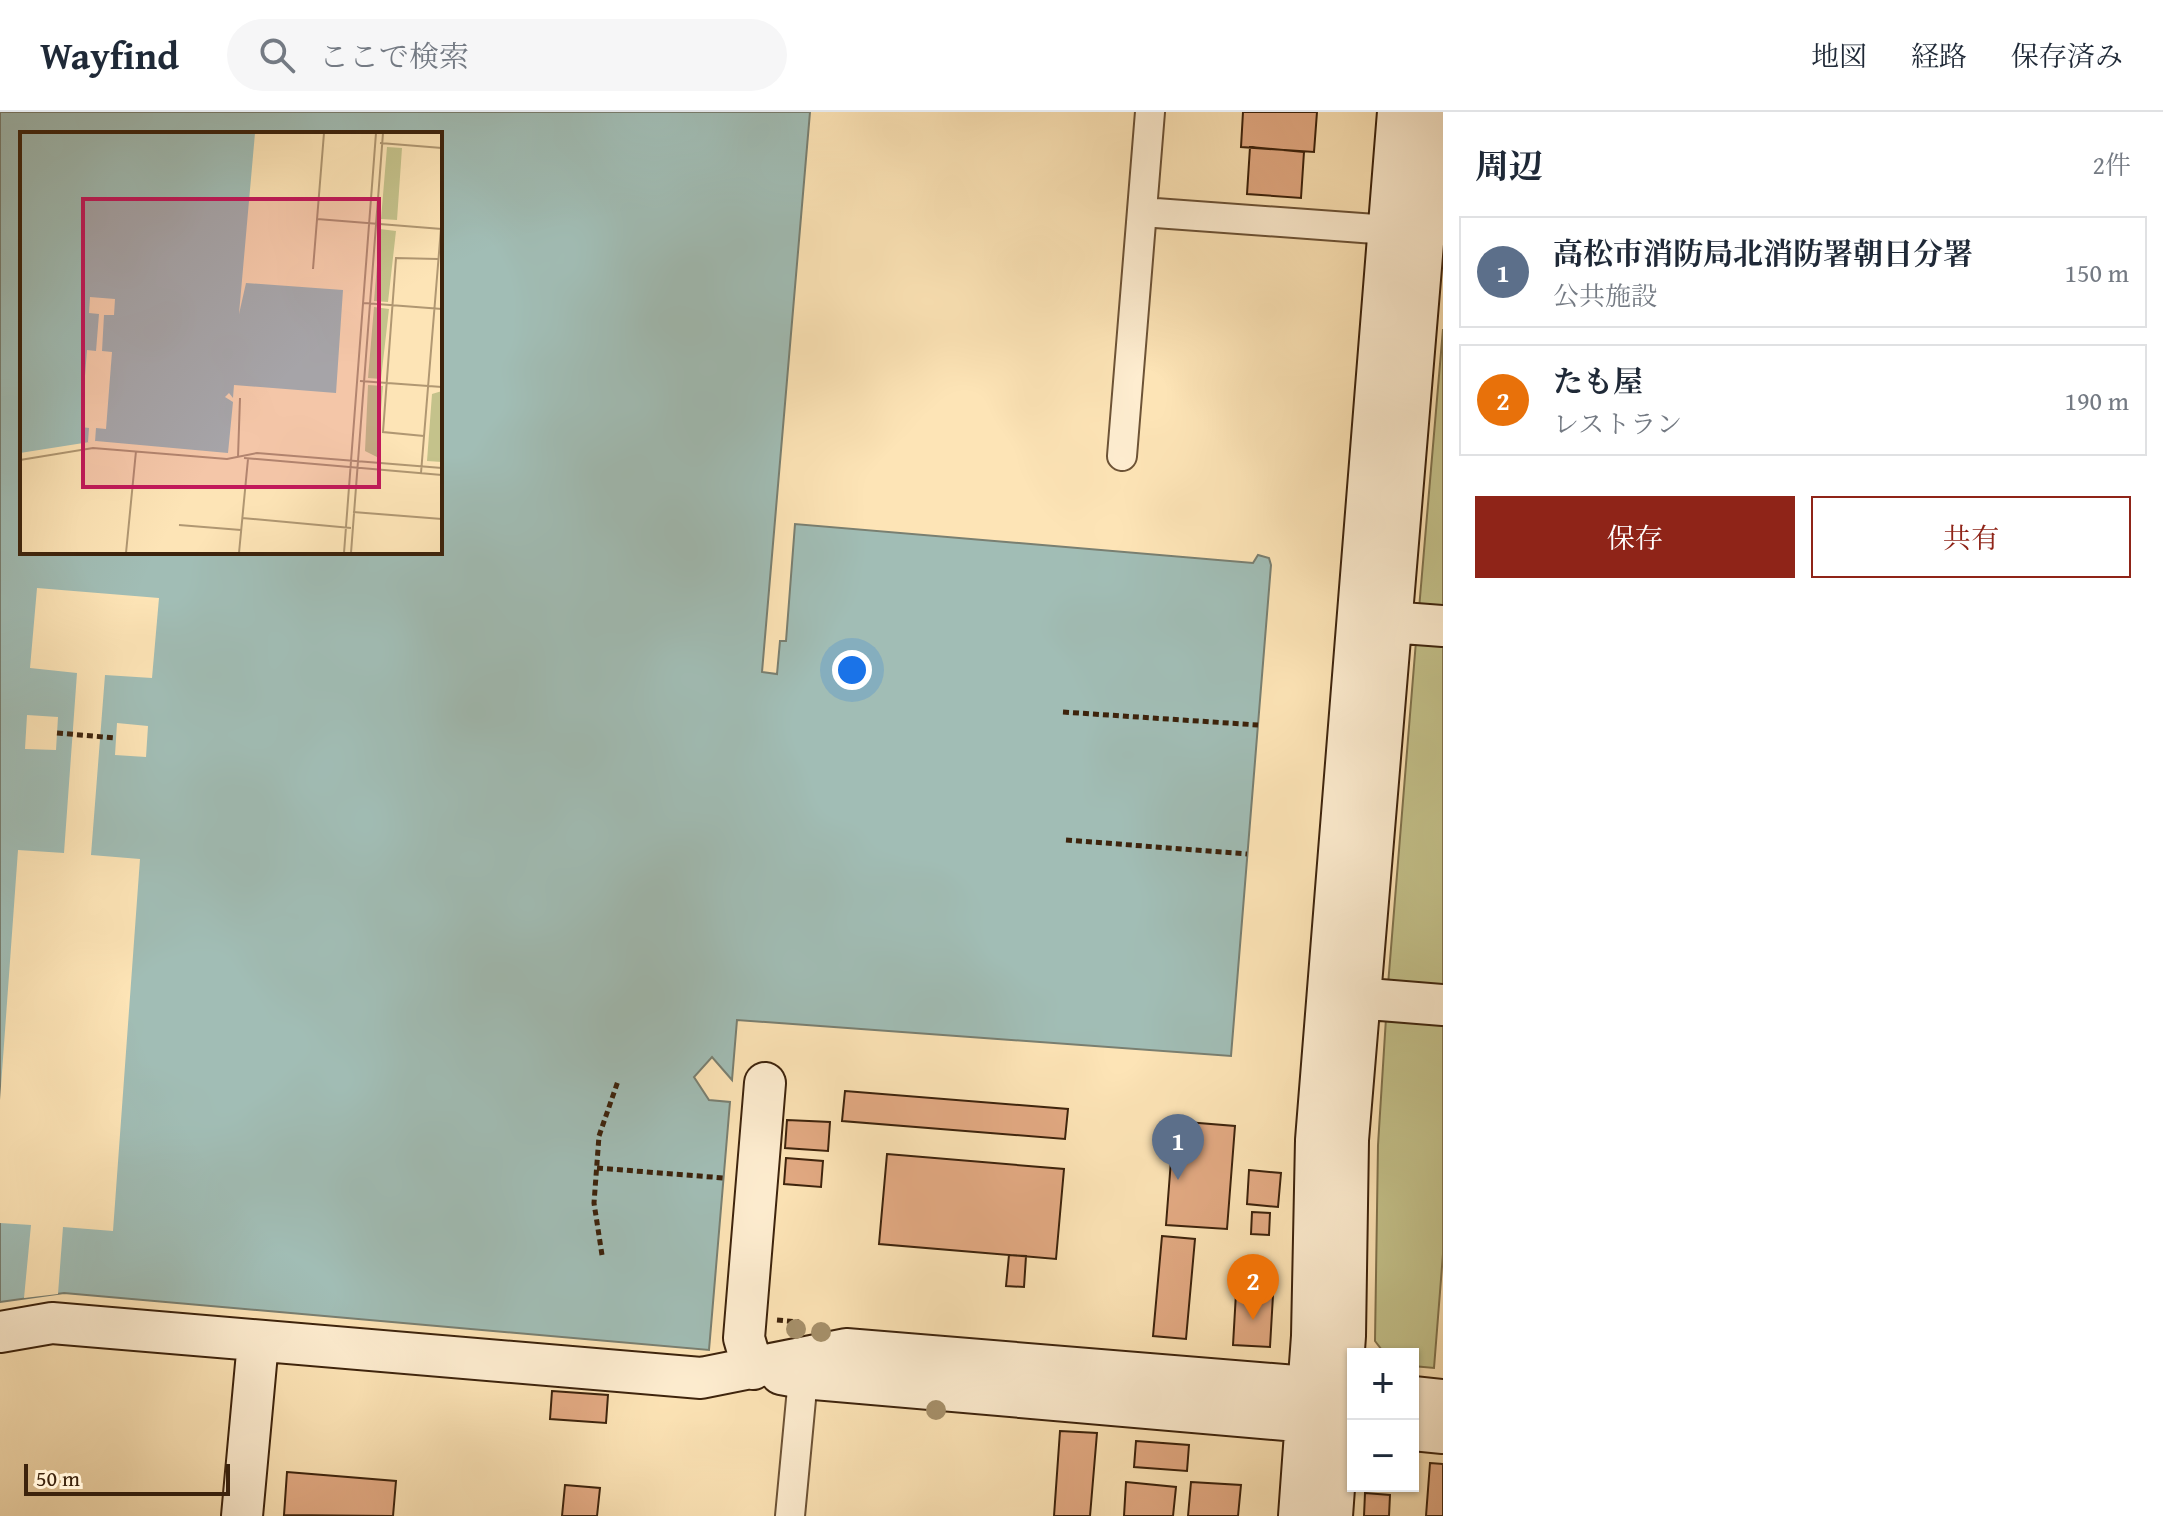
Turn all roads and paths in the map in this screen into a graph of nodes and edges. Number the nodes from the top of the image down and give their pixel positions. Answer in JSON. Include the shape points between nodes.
{"nodes":[{"id":1,"x":1150,"y":112,"type":"edge"},
{"id":2,"x":1398,"y":112,"type":"edge"},
{"id":3,"x":1434,"y":112,"type":"edge"},
{"id":4,"x":1142,"y":212,"type":"junction"},
{"id":5,"x":1418,"y":233,"type":"edge"},
{"id":6,"x":1122,"y":456,"type":"dead end"},
{"id":7,"x":1374,"y":621,"type":"junction"},
{"id":8,"x":1443,"y":626,"type":"edge"},
{"id":9,"x":1063,"y":712,"type":"dead end"},
{"id":10,"x":1258,"y":725,"type":"dead end"},
{"id":11,"x":57,"y":733,"type":"dead end"},
{"id":12,"x":116,"y":738,"type":"dead end"},
{"id":13,"x":1066,"y":840,"type":"dead end"},
{"id":14,"x":1247,"y":854,"type":"dead end"},
{"id":15,"x":1343,"y":997,"type":"junction"},
{"id":16,"x":1443,"y":1005,"type":"edge"},
{"id":17,"x":618,"y":1081,"type":"dead end"},
{"id":18,"x":765,"y":1083,"type":"dead end"},
{"id":19,"x":597,"y":1168,"type":"junction"},
{"id":20,"x":724,"y":1178,"type":"dead end"},
{"id":21,"x":602,"y":1255,"type":"dead end"},
{"id":22,"x":746,"y":1317,"type":"junction"},
{"id":23,"x":809,"y":1323,"type":"dead end"},
{"id":24,"x":0,"y":1332,"type":"edge"},
{"id":25,"x":258,"y":1342,"type":"junction"},
{"id":26,"x":753,"y":1369,"type":"junction"},
{"id":27,"x":803,"y":1378,"type":"junction"},
{"id":28,"x":1419,"y":1398,"type":"edge"},
{"id":29,"x":1443,"y":1400,"type":"edge"},
{"id":30,"x":1333,"y":1407,"type":"edge"},
{"id":31,"x":1419,"y":1431,"type":"edge"},
{"id":32,"x":1443,"y":1433,"type":"edge"},
{"id":33,"x":242,"y":1516,"type":"edge"},
{"id":34,"x":790,"y":1516,"type":"edge"},
{"id":35,"x":1299,"y":1516,"type":"edge"},
{"id":36,"x":1332,"y":1516,"type":"edge"}],
"edges":[{"from":1,"to":4,"type":"street"},
{"from":2,"to":5,"type":"street"},
{"from":3,"to":5,"type":"street"},
{"from":4,"to":5,"type":"street"},
{"from":4,"to":6,"type":"street"},
{"from":5,"to":7,"type":"street"},
{"from":7,"to":8,"type":"street"},
{"from":7,"to":15,"type":"street"},
{"from":9,"to":10,"type":"path"},
{"from":11,"to":12,"type":"path"},
{"from":13,"to":14,"type":"path"},
{"from":15,"to":16,"type":"street"},
{"from":15,"to":30,"type":"street","via":[[1316,1140],[1312,1336]]},
{"from":17,"to":19,"type":"path","via":[[599,1136]]},
{"from":18,"to":22,"type":"street"},
{"from":19,"to":20,"type":"path"},
{"from":19,"to":21,"type":"path","via":[[594,1203]]},
{"from":22,"to":23,"type":"path"},
{"from":22,"to":26,"type":"street","via":[[744,1338]]},
{"from":24,"to":25,"type":"street","via":[[52,1323]]},
{"from":25,"to":26,"type":"street","via":[[701,1378]]},
{"from":25,"to":33,"type":"street"},
{"from":26,"to":27,"type":"street"},
{"from":26,"to":30,"type":"street","via":[[846,1349]]},
{"from":27,"to":30,"type":"street"},
{"from":27,"to":34,"type":"street"},
{"from":28,"to":29,"type":"street"},
{"from":30,"to":35,"type":"street"},
{"from":30,"to":36,"type":"street"},
{"from":31,"to":32,"type":"street"}]}
